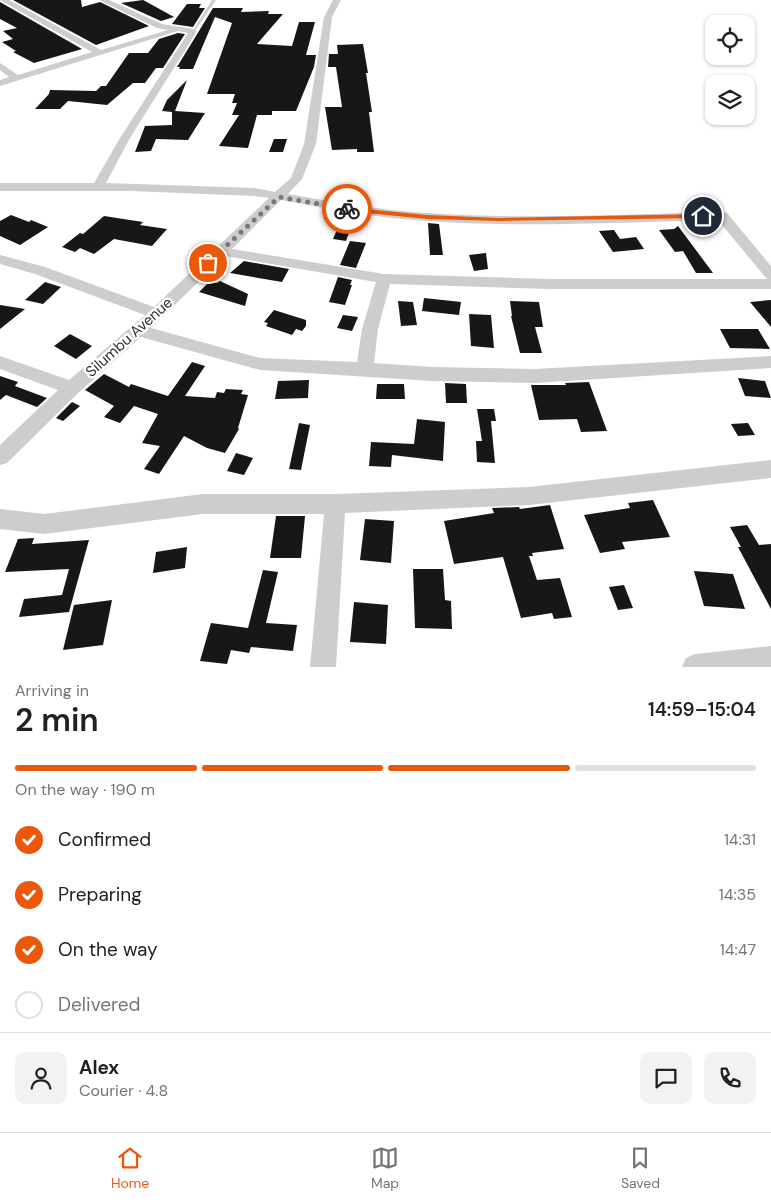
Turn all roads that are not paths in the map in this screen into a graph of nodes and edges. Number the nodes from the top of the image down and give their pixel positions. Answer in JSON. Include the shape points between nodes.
{"nodes":[{"id":1,"x":4,"y":0,"type":"edge"},
{"id":2,"x":103,"y":0,"type":"edge"},
{"id":3,"x":214,"y":0,"type":"edge"},
{"id":4,"x":337,"y":0,"type":"edge"},
{"id":5,"x":177,"y":29,"type":"junction"},
{"id":6,"x":193,"y":31,"type":"junction"},
{"id":7,"x":100,"y":53,"type":"junction"},
{"id":8,"x":0,"y":66,"type":"edge"},
{"id":9,"x":15,"y":77,"type":"junction"},
{"id":10,"x":0,"y":83,"type":"edge"},
{"id":11,"x":0,"y":186,"type":"edge"},
{"id":12,"x":97,"y":188,"type":"junction"},
{"id":13,"x":279,"y":197,"type":"junction"},
{"id":14,"x":221,"y":251,"type":"junction"},
{"id":15,"x":0,"y":259,"type":"edge"},
{"id":16,"x":769,"y":271,"type":"edge"},
{"id":17,"x":384,"y":279,"type":"junction"},
{"id":18,"x":771,"y":284,"type":"edge"},
{"id":19,"x":158,"y":313,"type":"junction"},
{"id":20,"x":138,"y":330,"type":"junction"},
{"id":21,"x":0,"y":362,"type":"edge"},
{"id":22,"x":771,"y":362,"type":"edge"},
{"id":23,"x":365,"y":370,"type":"junction"},
{"id":24,"x":72,"y":388,"type":"junction"},
{"id":25,"x":0,"y":457,"type":"edge"},
{"id":26,"x":771,"y":469,"type":"edge"},
{"id":27,"x":335,"y":504,"type":"junction"},
{"id":28,"x":0,"y":519,"type":"edge"},
{"id":29,"x":771,"y":658,"type":"edge"},
{"id":30,"x":323,"y":667,"type":"edge"},
{"id":31,"x":695,"y":667,"type":"edge"}],
"edges":[{"from":1,"to":7,"type":"street"},
{"from":2,"to":5,"type":"street","via":[[160,26]]},
{"from":3,"to":6,"type":"lane"},
{"from":4,"to":13,"type":"street","name":"Silumbu Avenue","via":[[328,17],[310,144],[296,179]]},
{"from":5,"to":6,"type":"street"},
{"from":5,"to":7,"type":"street"},
{"from":6,"to":12,"type":"street"},
{"from":7,"to":9,"type":"street"},
{"from":8,"to":9,"type":"street"},
{"from":9,"to":10,"type":"street"},
{"from":11,"to":12,"type":"street"},
{"from":12,"to":13,"type":"street","via":[[255,192]]},
{"from":13,"to":14,"type":"street","name":"Silumbu Avenue"},
{"from":13,"to":16,"type":"street","via":[[364,212],[427,217],[499,220],[722,216]]},
{"from":14,"to":17,"type":"street"},
{"from":14,"to":19,"type":"street","name":"Silumbu Avenue"},
{"from":15,"to":19,"type":"street","via":[[49,273]]},
{"from":17,"to":18,"type":"street","via":[[549,284]]},
{"from":17,"to":23,"type":"street","via":[[370,329]]},
{"from":19,"to":20,"type":"street","name":"Silumbu Avenue"},
{"from":20,"to":23,"type":"street","via":[[260,364]]},
{"from":20,"to":24,"type":"street","name":"Silumbu Avenue"},
{"from":21,"to":24,"type":"street"},
{"from":22,"to":23,"type":"street","via":[[535,376]]},
{"from":24,"to":25,"type":"street","name":"Silumbu Avenue"},
{"from":26,"to":27,"type":"street","via":[[529,496]]},
{"from":27,"to":28,"type":"street","via":[[203,504],[44,524]]},
{"from":27,"to":30,"type":"street"},
{"from":29,"to":31,"type":"street"}]}
